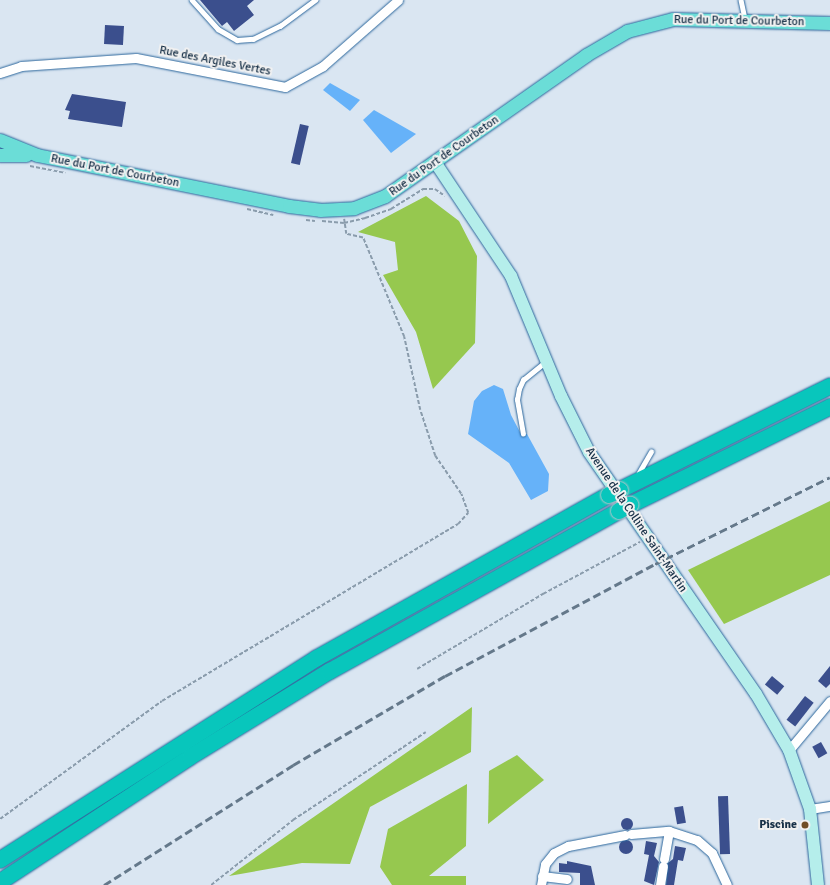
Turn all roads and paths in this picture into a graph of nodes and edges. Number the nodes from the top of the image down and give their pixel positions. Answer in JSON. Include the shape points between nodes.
{"nodes":[{"id":1,"x":192,"y":0,"type":"edge"},
{"id":2,"x":315,"y":0,"type":"edge"},
{"id":3,"x":398,"y":0,"type":"edge"},
{"id":4,"x":741,"y":0,"type":"edge"},
{"id":5,"x":745,"y":20,"type":"junction"},
{"id":6,"x":830,"y":23,"type":"edge"},
{"id":7,"x":0,"y":73,"type":"edge"},
{"id":8,"x":0,"y":140,"type":"edge"},
{"id":9,"x":0,"y":155,"type":"edge"},
{"id":10,"x":37,"y":155,"type":"junction"},
{"id":11,"x":435,"y":162,"type":"junction"},
{"id":12,"x":343,"y":210,"type":"junction"},
{"id":13,"x":546,"y":361,"type":"junction"},
{"id":14,"x":830,"y":386,"type":"edge"},
{"id":15,"x":830,"y":407,"type":"edge"},
{"id":16,"x":523,"y":434,"type":"dead end"},
{"id":17,"x":651,"y":452,"type":"dead end"},
{"id":18,"x":621,"y":489,"type":"junction"},
{"id":19,"x":646,"y":539,"type":"junction"},
{"id":20,"x":417,"y":669,"type":"dead end"},
{"id":21,"x":830,"y":701,"type":"edge"},
{"id":22,"x":426,"y":732,"type":"dead end"},
{"id":23,"x":789,"y":750,"type":"junction"},
{"id":24,"x":830,"y":806,"type":"edge"},
{"id":25,"x":810,"y":809,"type":"junction"},
{"id":26,"x":0,"y":819,"type":"edge"},
{"id":27,"x":669,"y":831,"type":"junction"},
{"id":28,"x":0,"y":860,"type":"edge"},
{"id":29,"x":567,"y":879,"type":"dead end"},
{"id":30,"x":541,"y":880,"type":"edge"},
{"id":31,"x":0,"y":882,"type":"edge"},
{"id":32,"x":818,"y":884,"type":"edge"},
{"id":33,"x":211,"y":885,"type":"edge"},
{"id":34,"x":660,"y":885,"type":"edge"},
{"id":35,"x":727,"y":885,"type":"edge"}],
"edges":[{"from":1,"to":2,"type":"lane","via":[[218,29],[236,40],[253,39],[280,26]]},
{"from":3,"to":7,"type":"street","name":"Rue des Argiles Vertes","via":[[323,66],[285,87],[136,58],[22,66]]},
{"from":4,"to":5,"type":"lane"},
{"from":5,"to":6,"type":"main road","name":"Rue du Port de Courbeton"},
{"from":5,"to":11,"type":"main road","name":"Rue du Port de Courbeton","via":[[673,19],[627,31],[586,55]]},
{"from":8,"to":10,"type":"main road","name":"Rue du Port de Courbeton"},
{"from":9,"to":10,"type":"main road","name":"Rue du Port de Courbeton"},
{"from":10,"to":12,"type":"main road","name":"Rue du Port de Courbeton","via":[[289,206]]},
{"from":11,"to":12,"type":"main road","name":"Rue du Port de Courbeton","via":[[385,196]]},
{"from":11,"to":13,"type":"street","name":"Avenue de la Colline Saint-Martin","via":[[508,270]]},
{"from":12,"to":26,"type":"path","via":[[346,234],[363,238],[404,337],[420,410],[435,456],[461,494],[468,513],[458,524],[162,701]]},
{"from":13,"to":16,"type":"lane","via":[[523,380],[519,388],[517,400]]},
{"from":13,"to":19,"type":"street","name":"Avenue de la Colline Saint-Martin","via":[[589,452]]},
{"from":14,"to":18,"type":"highway"},
{"from":15,"to":31,"type":"highway","via":[[624,508],[317,679],[190,757]]},
{"from":17,"to":18,"type":"lane"},
{"from":18,"to":28,"type":"highway","via":[[317,658]]},
{"from":19,"to":20,"type":"path","via":[[543,594]]},
{"from":19,"to":23,"type":"street","name":"Avenue de la Colline Saint-Martin","via":[[756,694]]},
{"from":21,"to":23,"type":"street"},
{"from":22,"to":33,"type":"path","via":[[293,820]]},
{"from":23,"to":25,"type":"street","name":"Avenue de la Colline Saint-Martin"},
{"from":24,"to":25,"type":"street"},
{"from":25,"to":32,"type":"street","name":"Avenue de la Colline Saint-Martin"},
{"from":27,"to":30,"type":"street","via":[[628,834],[568,846],[554,853],[545,864]]},
{"from":27,"to":34,"type":"street"},
{"from":27,"to":35,"type":"street","via":[[697,840],[712,853]]},
{"from":29,"to":30,"type":"street"}]}
